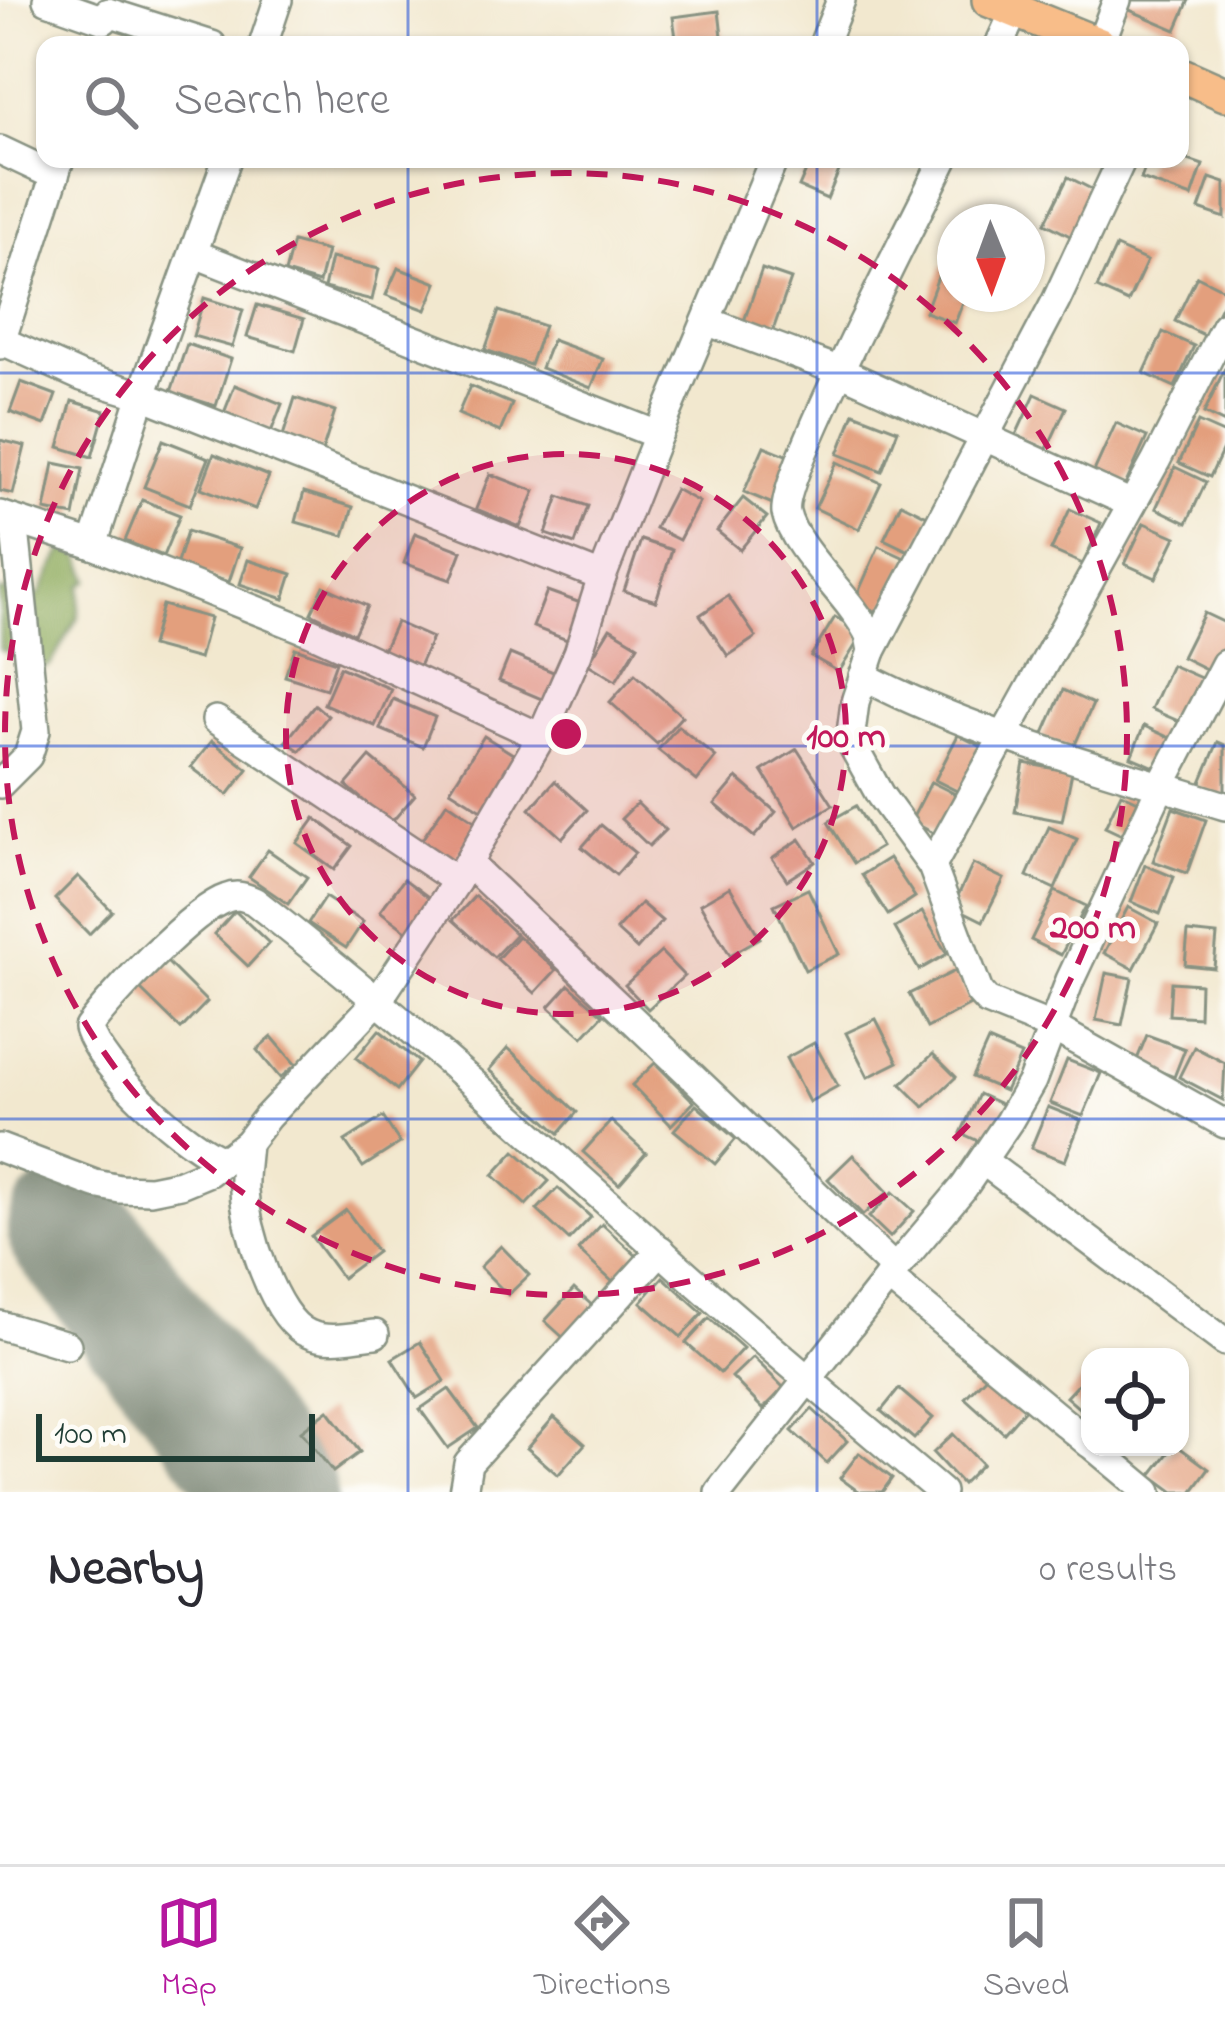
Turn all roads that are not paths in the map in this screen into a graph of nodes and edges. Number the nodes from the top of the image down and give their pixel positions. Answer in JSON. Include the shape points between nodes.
{"nodes":[{"id":1,"x":47,"y":0,"type":"edge"},
{"id":2,"x":278,"y":0,"type":"edge"},
{"id":3,"x":841,"y":0,"type":"edge"},
{"id":4,"x":1117,"y":0,"type":"edge"},
{"id":5,"x":1002,"y":5,"type":"edge"},
{"id":6,"x":105,"y":19,"type":"edge"},
{"id":7,"x":175,"y":36,"type":"edge"},
{"id":8,"x":266,"y":36,"type":"edge"},
{"id":9,"x":827,"y":36,"type":"edge"},
{"id":10,"x":1000,"y":36,"type":"edge"},
{"id":11,"x":1078,"y":36,"type":"edge"},
{"id":12,"x":1103,"y":36,"type":"edge"},
{"id":13,"x":1189,"y":78,"type":"edge"},
{"id":14,"x":1225,"y":94,"type":"edge"},
{"id":15,"x":0,"y":151,"type":"edge"},
{"id":16,"x":36,"y":161,"type":"edge"},
{"id":17,"x":57,"y":168,"type":"edge"},
{"id":18,"x":224,"y":168,"type":"edge"},
{"id":19,"x":771,"y":168,"type":"edge"},
{"id":20,"x":940,"y":168,"type":"edge"},
{"id":21,"x":1118,"y":168,"type":"edge"},
{"id":22,"x":195,"y":254,"type":"junction"},
{"id":23,"x":709,"y":322,"type":"junction"},
{"id":24,"x":1225,"y":326,"type":"edge"},
{"id":25,"x":0,"y":342,"type":"edge"},
{"id":26,"x":839,"y":371,"type":"junction"},
{"id":27,"x":142,"y":395,"type":"junction"},
{"id":28,"x":658,"y":435,"type":"junction"},
{"id":29,"x":983,"y":437,"type":"junction"},
{"id":30,"x":1132,"y":504,"type":"junction"},
{"id":31,"x":7,"y":518,"type":"edge"},
{"id":32,"x":93,"y":545,"type":"junction"},
{"id":33,"x":602,"y":577,"type":"junction"},
{"id":34,"x":868,"y":663,"type":"junction"},
{"id":35,"x":1225,"y":664,"type":"edge"},
{"id":36,"x":216,"y":720,"type":"dead end"},
{"id":37,"x":541,"y":737,"type":"junction"},
{"id":38,"x":1001,"y":737,"type":"junction"},
{"id":39,"x":0,"y":784,"type":"edge"},
{"id":40,"x":1161,"y":785,"type":"junction"},
{"id":41,"x":1225,"y":806,"type":"edge"},
{"id":42,"x":932,"y":866,"type":"junction"},
{"id":43,"x":462,"y":872,"type":"junction"},
{"id":44,"x":380,"y":999,"type":"junction"},
{"id":45,"x":1054,"y":1028,"type":"junction"},
{"id":46,"x":1225,"y":1124,"type":"edge"},
{"id":47,"x":0,"y":1148,"type":"edge"},
{"id":48,"x":236,"y":1152,"type":"junction"},
{"id":49,"x":983,"y":1161,"type":"junction"},
{"id":50,"x":661,"y":1250,"type":"junction"},
{"id":51,"x":891,"y":1273,"type":"junction"},
{"id":52,"x":0,"y":1324,"type":"edge"},
{"id":53,"x":375,"y":1334,"type":"dead end"},
{"id":54,"x":1225,"y":1342,"type":"edge"},
{"id":55,"x":68,"y":1345,"type":"dead end"},
{"id":56,"x":808,"y":1378,"type":"junction"},
{"id":57,"x":1081,"y":1436,"type":"edge"},
{"id":58,"x":1105,"y":1456,"type":"edge"},
{"id":59,"x":463,"y":1492,"type":"edge"},
{"id":60,"x":719,"y":1492,"type":"edge"},
{"id":61,"x":941,"y":1492,"type":"edge"},
{"id":62,"x":1148,"y":1492,"type":"edge"}],
"edges":[{"from":1,"to":6,"type":"street"},
{"from":2,"to":8,"type":"street"},
{"from":3,"to":9,"type":"street"},
{"from":4,"to":12,"type":"street"},
{"from":5,"to":10,"type":"street"},
{"from":5,"to":11,"type":"main road"},
{"from":6,"to":7,"type":"street"},
{"from":13,"to":14,"type":"main road"},
{"from":15,"to":16,"type":"street"},
{"from":17,"to":25,"type":"street"},
{"from":18,"to":22,"type":"street"},
{"from":19,"to":23,"type":"street"},
{"from":20,"to":26,"type":"street"},
{"from":21,"to":29,"type":"street"},
{"from":22,"to":27,"type":"street"},
{"from":22,"to":28,"type":"street"},
{"from":23,"to":26,"type":"street"},
{"from":23,"to":28,"type":"street"},
{"from":24,"to":30,"type":"street"},
{"from":25,"to":27,"type":"street"},
{"from":26,"to":29,"type":"street"},
{"from":26,"to":34,"type":"street","via":[[786,514],[863,621]]},
{"from":27,"to":32,"type":"street"},
{"from":27,"to":33,"type":"street"},
{"from":28,"to":33,"type":"street"},
{"from":29,"to":30,"type":"street"},
{"from":29,"to":34,"type":"street"},
{"from":30,"to":38,"type":"street"},
{"from":31,"to":32,"type":"street"},
{"from":31,"to":39,"type":"street","via":[[36,731],[28,756]]},
{"from":32,"to":37,"type":"street"},
{"from":33,"to":37,"type":"street"},
{"from":34,"to":38,"type":"street","via":[[913,702]]},
{"from":34,"to":42,"type":"street","via":[[850,741]]},
{"from":35,"to":40,"type":"street"},
{"from":36,"to":43,"type":"street"},
{"from":37,"to":43,"type":"street"},
{"from":38,"to":40,"type":"street"},
{"from":38,"to":42,"type":"street"},
{"from":40,"to":41,"type":"street"},
{"from":40,"to":45,"type":"street"},
{"from":42,"to":45,"type":"street","via":[[979,992]]},
{"from":43,"to":44,"type":"street"},
{"from":43,"to":51,"type":"street"},
{"from":44,"to":48,"type":"street"},
{"from":44,"to":48,"type":"street","via":[[245,897],[210,907],[145,964],[88,1033],[170,1130]]},
{"from":44,"to":50,"type":"street"},
{"from":45,"to":46,"type":"street"},
{"from":45,"to":49,"type":"street"},
{"from":47,"to":48,"type":"street","via":[[95,1184],[150,1190],[181,1184]]},
{"from":48,"to":53,"type":"street","via":[[252,1229],[296,1328],[325,1338]]},
{"from":49,"to":51,"type":"street"},
{"from":49,"to":54,"type":"street"},
{"from":50,"to":56,"type":"street"},
{"from":50,"to":59,"type":"street","via":[[468,1463]]},
{"from":51,"to":56,"type":"street"},
{"from":51,"to":57,"type":"street"},
{"from":52,"to":55,"type":"street"},
{"from":56,"to":60,"type":"street"},
{"from":56,"to":61,"type":"street"},
{"from":58,"to":62,"type":"street"}]}
